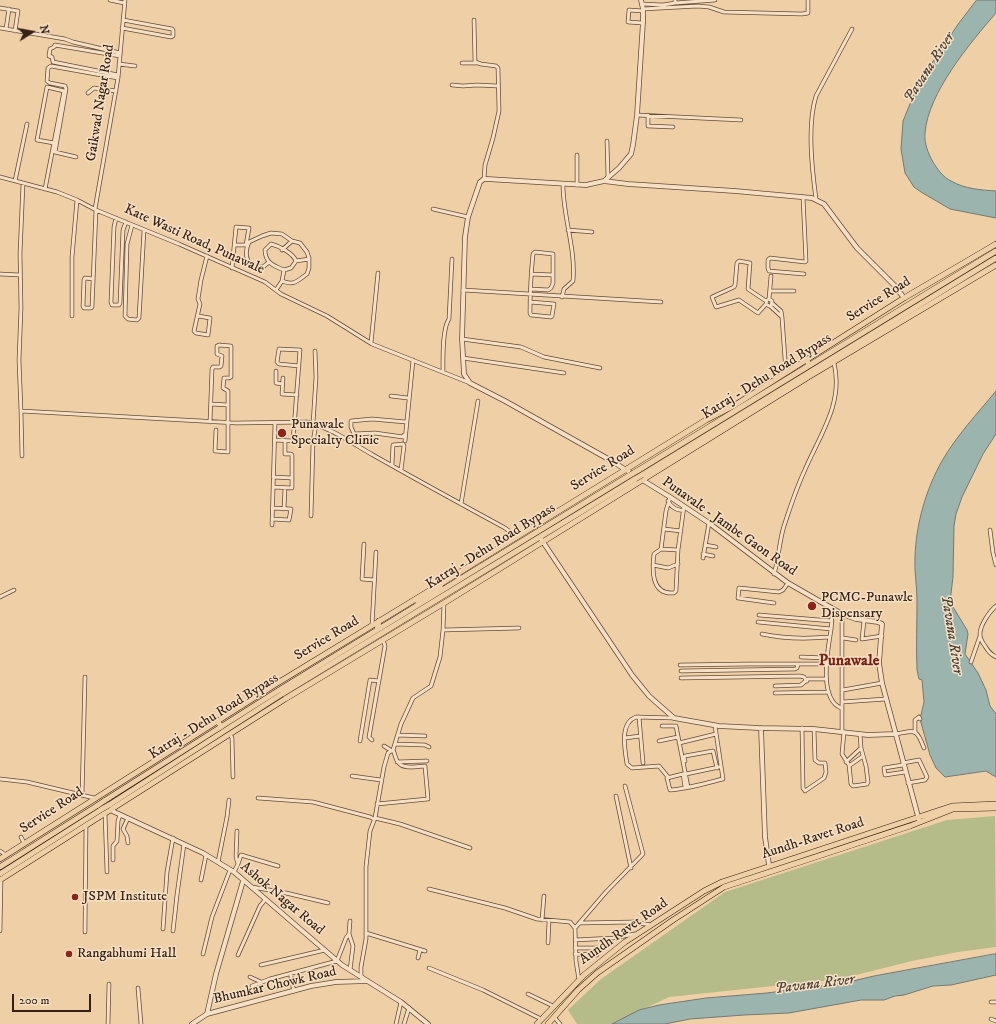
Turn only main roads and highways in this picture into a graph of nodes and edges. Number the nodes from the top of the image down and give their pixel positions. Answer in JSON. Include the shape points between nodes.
{"nodes":[{"id":1,"x":996,"y":244,"type":"edge"},
{"id":2,"x":996,"y":251,"type":"edge"},
{"id":3,"x":996,"y":258,"type":"edge"},
{"id":4,"x":996,"y":265,"type":"edge"},
{"id":5,"x":806,"y":360,"type":"junction"},
{"id":6,"x":810,"y":365,"type":"junction"},
{"id":7,"x":640,"y":475,"type":"junction"},
{"id":8,"x":542,"y":540,"type":"junction"},
{"id":9,"x":442,"y":583,"type":"junction"},
{"id":10,"x":417,"y":606,"type":"junction"},
{"id":11,"x":397,"y":611,"type":"junction"},
{"id":12,"x":401,"y":616,"type":"junction"},
{"id":13,"x":379,"y":621,"type":"junction"},
{"id":14,"x":377,"y":630,"type":"junction"},
{"id":15,"x":319,"y":672,"type":"junction"},
{"id":16,"x":319,"y":678,"type":"junction"},
{"id":17,"x":218,"y":721,"type":"junction"},
{"id":18,"x":221,"y":727,"type":"junction"},
{"id":19,"x":996,"y":804,"type":"edge"},
{"id":20,"x":105,"y":808,"type":"junction"},
{"id":21,"x":996,"y":808,"type":"edge"},
{"id":22,"x":947,"y":809,"type":"junction"},
{"id":23,"x":918,"y":819,"type":"junction"},
{"id":24,"x":0,"y":859,"type":"edge"},
{"id":25,"x":0,"y":867,"type":"edge"},
{"id":26,"x":0,"y":878,"type":"edge"},
{"id":27,"x":718,"y":887,"type":"junction"},
{"id":28,"x":537,"y":1024,"type":"edge"},
{"id":29,"x":548,"y":1024,"type":"edge"}],
"edges":[{"from":1,"to":5,"type":"main road","name":"Service Road"},
{"from":2,"to":6,"type":"main road","name":"Katraj - Dehu Road Bypass"},
{"from":3,"to":7,"type":"main road","name":"Katraj - Dehu Road Bypass"},
{"from":4,"to":7,"type":"main road","via":[[834,363]]},
{"from":5,"to":6,"type":"main road"},
{"from":5,"to":9,"type":"main road","name":"Service Road"},
{"from":6,"to":7,"type":"main road","name":"Katraj - Dehu Road Bypass"},
{"from":7,"to":8,"type":"main road"},
{"from":7,"to":8,"type":"main road","name":"Katraj - Dehu Road Bypass","bridge":true},
{"from":7,"to":10,"type":"main road","name":"Katraj - Dehu Road Bypass","bridge":true,"via":[[630,476]]},
{"from":8,"to":15,"type":"main road","name":"Katraj - Dehu Road Bypass"},
{"from":8,"to":16,"type":"main road","via":[[444,603]]},
{"from":9,"to":10,"type":"main road"},
{"from":9,"to":11,"type":"main road","name":"Service Road"},
{"from":10,"to":12,"type":"main road","name":"Katraj - Dehu Road Bypass"},
{"from":11,"to":12,"type":"main road"},
{"from":11,"to":13,"type":"main road","name":"Service Road"},
{"from":12,"to":14,"type":"main road","name":"Katraj - Dehu Road Bypass"},
{"from":13,"to":14,"type":"main road"},
{"from":13,"to":17,"type":"main road","name":"Service Road"},
{"from":14,"to":18,"type":"main road","name":"Katraj - Dehu Road Bypass"},
{"from":15,"to":16,"type":"main road"},
{"from":15,"to":20,"type":"main road","name":"Katraj - Dehu Road Bypass"},
{"from":16,"to":20,"type":"main road"},
{"from":17,"to":18,"type":"main road"},
{"from":17,"to":24,"type":"main road","name":"Service Road"},
{"from":18,"to":20,"type":"main road","name":"Katraj - Dehu Road Bypass","bridge":true,"via":[[104,801]]},
{"from":19,"to":22,"type":"main road","via":[[958,805]]},
{"from":20,"to":25,"type":"main road","name":"Katraj - Dehu Road Bypass"},
{"from":20,"to":26,"type":"main road","name":"Katraj - Dehu Road Bypass"},
{"from":20,"to":26,"type":"main road","via":[[86,825]]},
{"from":21,"to":22,"type":"main road"},
{"from":22,"to":23,"type":"main road"},
{"from":23,"to":27,"type":"main road","name":"Aundh-Ravet Road"},
{"from":23,"to":27,"type":"main road","name":"Aundh-Ravet Road","via":[[733,877]]},
{"from":27,"to":28,"type":"main road","name":"Aundh Ravet Road","via":[[625,942],[579,980]]},
{"from":27,"to":29,"type":"main road","name":"Aundh Ravet Road","via":[[597,973]]}]}
